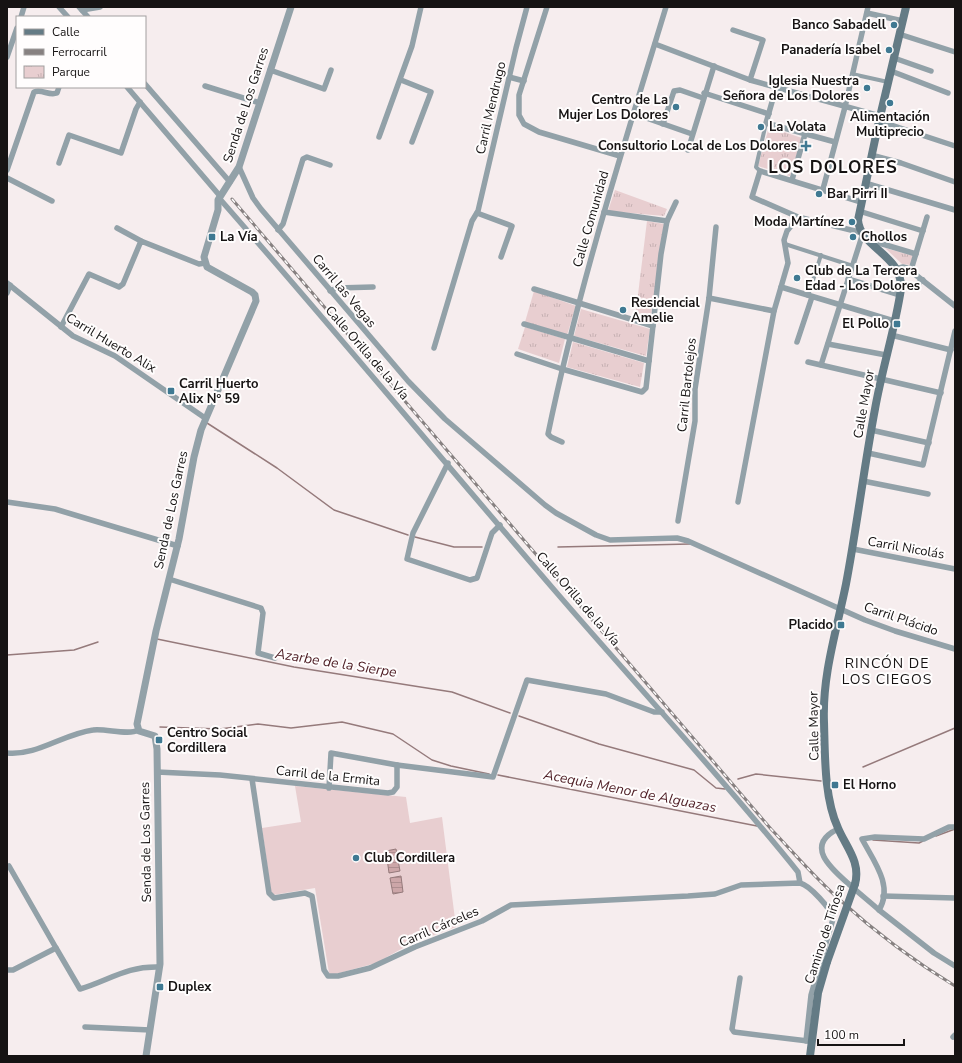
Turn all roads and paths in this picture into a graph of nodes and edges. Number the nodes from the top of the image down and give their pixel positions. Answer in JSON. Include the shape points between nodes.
{"nodes":[{"id":1,"x":59,"y":7,"type":"edge"},
{"id":2,"x":100,"y":7,"type":"edge"},
{"id":3,"x":291,"y":7,"type":"edge"},
{"id":4,"x":422,"y":7,"type":"edge"},
{"id":5,"x":527,"y":7,"type":"edge"},
{"id":6,"x":547,"y":7,"type":"edge"},
{"id":7,"x":666,"y":7,"type":"edge"},
{"id":8,"x":906,"y":7,"type":"edge"},
{"id":9,"x":80,"y":9,"type":"edge"},
{"id":10,"x":868,"y":10,"type":"edge"},
{"id":11,"x":67,"y":16,"type":"edge"},
{"id":12,"x":903,"y":21,"type":"junction"},
{"id":13,"x":733,"y":30,"type":"dead end"},
{"id":14,"x":16,"y":31,"type":"edge"},
{"id":15,"x":900,"y":34,"type":"junction"},
{"id":16,"x":655,"y":44,"type":"junction"},
{"id":17,"x":955,"y":52,"type":"edge"},
{"id":18,"x":7,"y":57,"type":"edge"},
{"id":19,"x":894,"y":58,"type":"junction"},
{"id":20,"x":714,"y":66,"type":"junction"},
{"id":21,"x":270,"y":70,"type":"junction"},
{"id":22,"x":331,"y":70,"type":"dead end"},
{"id":23,"x":891,"y":71,"type":"junction"},
{"id":24,"x":931,"y":71,"type":"dead end"},
{"id":25,"x":852,"y":74,"type":"junction"},
{"id":26,"x":509,"y":77,"type":"junction"},
{"id":27,"x":401,"y":80,"type":"junction"},
{"id":28,"x":750,"y":80,"type":"junction"},
{"id":29,"x":524,"y":81,"type":"junction"},
{"id":30,"x":888,"y":82,"type":"junction"},
{"id":31,"x":146,"y":85,"type":"edge"},
{"id":32,"x":205,"y":86,"type":"dead end"},
{"id":33,"x":59,"y":88,"type":"edge"},
{"id":34,"x":129,"y":88,"type":"edge"},
{"id":35,"x":776,"y":88,"type":"junction"},
{"id":36,"x":948,"y":93,"type":"dead end"},
{"id":37,"x":704,"y":96,"type":"junction"},
{"id":38,"x":140,"y":102,"type":"junction"},
{"id":39,"x":260,"y":103,"type":"junction"},
{"id":40,"x":845,"y":106,"type":"junction"},
{"id":41,"x":632,"y":113,"type":"junction"},
{"id":42,"x":769,"y":114,"type":"junction"},
{"id":43,"x":880,"y":118,"type":"junction"},
{"id":44,"x":766,"y":123,"type":"junction"},
{"id":45,"x":663,"y":124,"type":"junction"},
{"id":46,"x":692,"y":134,"type":"junction"},
{"id":47,"x":805,"y":134,"type":"junction"},
{"id":48,"x":379,"y":137,"type":"dead end"},
{"id":49,"x":412,"y":142,"type":"dead end"},
{"id":50,"x":835,"y":142,"type":"junction"},
{"id":51,"x":955,"y":146,"type":"edge"},
{"id":52,"x":688,"y":150,"type":"dead end"},
{"id":53,"x":871,"y":155,"type":"junction"},
{"id":54,"x":620,"y":156,"type":"junction"},
{"id":55,"x":58,"y":163,"type":"dead end"},
{"id":56,"x":330,"y":165,"type":"dead end"},
{"id":57,"x":239,"y":167,"type":"junction"},
{"id":58,"x":7,"y":170,"type":"edge"},
{"id":59,"x":760,"y":171,"type":"junction"},
{"id":60,"x":7,"y":178,"type":"edge"},
{"id":61,"x":792,"y":180,"type":"junction"},
{"id":62,"x":230,"y":182,"type":"junction"},
{"id":63,"x":955,"y":182,"type":"edge"},
{"id":64,"x":865,"y":183,"type":"junction"},
{"id":65,"x":823,"y":189,"type":"junction"},
{"id":66,"x":220,"y":197,"type":"junction"},
{"id":67,"x":52,"y":201,"type":"dead end"},
{"id":68,"x":676,"y":202,"type":"dead end"},
{"id":69,"x":861,"y":202,"type":"junction"},
{"id":70,"x":955,"y":210,"type":"edge"},
{"id":71,"x":604,"y":212,"type":"junction"},
{"id":72,"x":859,"y":212,"type":"junction"},
{"id":73,"x":477,"y":213,"type":"junction"},
{"id":74,"x":798,"y":217,"type":"junction"},
{"id":75,"x":927,"y":217,"type":"dead end"},
{"id":76,"x":668,"y":221,"type":"junction"},
{"id":77,"x":716,"y":227,"type":"dead end"},
{"id":78,"x":117,"y":228,"type":"dead end"},
{"id":79,"x":278,"y":230,"type":"junction"},
{"id":80,"x":923,"y":231,"type":"junction"},
{"id":81,"x":866,"y":236,"type":"junction"},
{"id":82,"x":141,"y":241,"type":"junction"},
{"id":83,"x":785,"y":244,"type":"junction"},
{"id":84,"x":916,"y":254,"type":"junction"},
{"id":85,"x":821,"y":256,"type":"junction"},
{"id":86,"x":501,"y":257,"type":"dead end"},
{"id":87,"x":205,"y":263,"type":"junction"},
{"id":88,"x":853,"y":266,"type":"junction"},
{"id":89,"x":896,"y":269,"type":"junction"},
{"id":90,"x":911,"y":270,"type":"junction"},
{"id":91,"x":848,"y":279,"type":"junction"},
{"id":92,"x":923,"y":280,"type":"junction"},
{"id":93,"x":8,"y":284,"type":"edge"},
{"id":94,"x":901,"y":285,"type":"junction"},
{"id":95,"x":373,"y":287,"type":"dead end"},
{"id":96,"x":781,"y":287,"type":"junction"},
{"id":97,"x":534,"y":289,"type":"dead end"},
{"id":98,"x":330,"y":292,"type":"junction"},
{"id":99,"x":7,"y":293,"type":"edge"},
{"id":100,"x":900,"y":295,"type":"junction"},
{"id":101,"x":810,"y":296,"type":"junction"},
{"id":102,"x":709,"y":298,"type":"junction"},
{"id":103,"x":579,"y":304,"type":"junction"},
{"id":104,"x":840,"y":306,"type":"junction"},
{"id":105,"x":955,"y":306,"type":"edge"},
{"id":106,"x":774,"y":311,"type":"junction"},
{"id":107,"x":894,"y":321,"type":"junction"},
{"id":108,"x":524,"y":324,"type":"dead end"},
{"id":109,"x":653,"y":326,"type":"junction"},
{"id":110,"x":61,"y":327,"type":"junction"},
{"id":111,"x":955,"y":332,"type":"edge"},
{"id":112,"x":891,"y":335,"type":"junction"},
{"id":113,"x":570,"y":338,"type":"junction"},
{"id":114,"x":797,"y":342,"type":"dead end"},
{"id":115,"x":828,"y":344,"type":"junction"},
{"id":116,"x":434,"y":348,"type":"dead end"},
{"id":117,"x":951,"y":350,"type":"junction"},
{"id":118,"x":518,"y":354,"type":"dead end"},
{"id":119,"x":886,"y":355,"type":"junction"},
{"id":120,"x":649,"y":361,"type":"junction"},
{"id":121,"x":808,"y":362,"type":"dead end"},
{"id":122,"x":821,"y":365,"type":"junction"},
{"id":123,"x":562,"y":369,"type":"junction"},
{"id":124,"x":881,"y":378,"type":"junction"},
{"id":125,"x":941,"y":393,"type":"junction"},
{"id":126,"x":205,"y":418,"type":"junction"},
{"id":127,"x":871,"y":430,"type":"junction"},
{"id":128,"x":562,"y":442,"type":"dead end"},
{"id":129,"x":929,"y":443,"type":"junction"},
{"id":130,"x":868,"y":453,"type":"junction"},
{"id":131,"x":448,"y":463,"type":"junction"},
{"id":132,"x":863,"y":481,"type":"junction"},
{"id":133,"x":928,"y":494,"type":"dead end"},
{"id":134,"x":7,"y":502,"type":"edge"},
{"id":135,"x":738,"y":502,"type":"dead end"},
{"id":136,"x":678,"y":521,"type":"dead end"},
{"id":137,"x":500,"y":525,"type":"junction"},
{"id":138,"x":178,"y":546,"type":"junction"},
{"id":139,"x":852,"y":549,"type":"junction"},
{"id":140,"x":955,"y":569,"type":"edge"},
{"id":141,"x":169,"y":578,"type":"junction"},
{"id":142,"x":841,"y":607,"type":"junction"},
{"id":143,"x":955,"y":648,"type":"edge"},
{"id":144,"x":275,"y":658,"type":"dead end"},
{"id":145,"x":662,"y":712,"type":"junction"},
{"id":146,"x":138,"y":730,"type":"junction"},
{"id":147,"x":7,"y":753,"type":"edge"},
{"id":148,"x":397,"y":765,"type":"junction"},
{"id":149,"x":157,"y":772,"type":"junction"},
{"id":150,"x":252,"y":779,"type":"junction"},
{"id":151,"x":329,"y":788,"type":"junction"},
{"id":152,"x":837,"y":826,"type":"junction"},
{"id":153,"x":955,"y":827,"type":"edge"},
{"id":154,"x":9,"y":866,"type":"dead end"},
{"id":155,"x":800,"y":883,"type":"junction"},
{"id":156,"x":883,"y":896,"type":"junction"},
{"id":157,"x":955,"y":898,"type":"edge"},
{"id":158,"x":879,"y":910,"type":"junction"},
{"id":159,"x":56,"y":948,"type":"junction"},
{"id":160,"x":955,"y":966,"type":"edge"},
{"id":161,"x":159,"y":968,"type":"junction"},
{"id":162,"x":7,"y":970,"type":"edge"},
{"id":163,"x":740,"y":978,"type":"dead end"},
{"id":164,"x":85,"y":1027,"type":"dead end"},
{"id":165,"x":150,"y":1030,"type":"junction"},
{"id":166,"x":809,"y":1041,"type":"junction"},
{"id":167,"x":146,"y":1056,"type":"edge"},
{"id":168,"x":810,"y":1056,"type":"edge"}],
"edges":[{"from":1,"to":11,"type":"street"},
{"from":2,"to":9,"type":"street"},
{"from":3,"to":21,"type":"street","name":"Senda de Los Garres"},
{"from":4,"to":27,"type":"street"},
{"from":5,"to":26,"type":"street","name":"Carril Mendrugo"},
{"from":6,"to":29,"type":"street"},
{"from":7,"to":16,"type":"street","name":"Calle Comunidad"},
{"from":8,"to":12,"type":"main road"},
{"from":10,"to":12,"type":"street"},
{"from":10,"to":25,"type":"street"},
{"from":12,"to":15,"type":"main road"},
{"from":13,"to":28,"type":"street","via":[[763,40]]},
{"from":14,"to":18,"type":"street"},
{"from":15,"to":17,"type":"street"},
{"from":15,"to":19,"type":"main road"},
{"from":16,"to":20,"type":"street"},
{"from":16,"to":41,"type":"street","name":"Calle Comunidad"},
{"from":19,"to":23,"type":"main road"},
{"from":19,"to":24,"type":"street"},
{"from":20,"to":28,"type":"street"},
{"from":20,"to":37,"type":"street"},
{"from":21,"to":22,"type":"street","via":[[324,89]]},
{"from":21,"to":39,"type":"street","name":"Senda de Los Garres"},
{"from":23,"to":30,"type":"main road"},
{"from":23,"to":36,"type":"street"},
{"from":25,"to":30,"type":"street"},
{"from":25,"to":40,"type":"street"},
{"from":26,"to":29,"type":"street"},
{"from":26,"to":73,"type":"street","name":"Carril Mendrugo"},
{"from":27,"to":48,"type":"street"},
{"from":27,"to":49,"type":"street","via":[[431,92]]},
{"from":28,"to":35,"type":"street"},
{"from":29,"to":54,"type":"street","via":[[518,107],[524,124],[539,132]]},
{"from":30,"to":43,"type":"main road"},
{"from":31,"to":62,"type":"street"},
{"from":32,"to":39,"type":"street"},
{"from":33,"to":58,"type":"street","via":[[53,95],[38,90],[34,92]]},
{"from":34,"to":38,"type":"street","name":"Calle Orilla de la Vía"},
{"from":35,"to":40,"type":"street"},
{"from":35,"to":42,"type":"street"},
{"from":37,"to":42,"type":"street"},
{"from":37,"to":45,"type":"street","via":[[674,91]]},
{"from":37,"to":46,"type":"street"},
{"from":38,"to":55,"type":"street","via":[[121,153],[69,135]]},
{"from":38,"to":66,"type":"street","name":"Calle Orilla de la Vía"},
{"from":39,"to":57,"type":"street","name":"Senda de Los Garres"},
{"from":40,"to":43,"type":"street"},
{"from":40,"to":50,"type":"street"},
{"from":41,"to":45,"type":"street"},
{"from":41,"to":54,"type":"street","name":"Calle Comunidad"},
{"from":42,"to":44,"type":"street"},
{"from":43,"to":51,"type":"street"},
{"from":43,"to":53,"type":"main road"},
{"from":44,"to":47,"type":"street"},
{"from":44,"to":59,"type":"street","via":[[756,167]]},
{"from":45,"to":46,"type":"street"},
{"from":46,"to":52,"type":"street"},
{"from":47,"to":50,"type":"street"},
{"from":47,"to":61,"type":"street"},
{"from":50,"to":65,"type":"street"},
{"from":53,"to":63,"type":"street"},
{"from":53,"to":64,"type":"main road"},
{"from":54,"to":71,"type":"street","name":"Calle Comunidad"},
{"from":56,"to":79,"type":"street","via":[[307,157],[303,159],[283,224]]},
{"from":57,"to":62,"type":"street","name":"Senda de Los Garres"},
{"from":57,"to":79,"type":"street","name":"Carril las Vegas","via":[[253,198]]},
{"from":59,"to":61,"type":"street"},
{"from":59,"to":74,"type":"street","via":[[752,197]]},
{"from":60,"to":67,"type":"street"},
{"from":61,"to":65,"type":"street"},
{"from":62,"to":66,"type":"street","name":"Senda de Los Garres"},
{"from":64,"to":69,"type":"main road"},
{"from":64,"to":70,"type":"street"},
{"from":65,"to":69,"type":"street"},
{"from":66,"to":87,"type":"street","name":"Senda de Los Garres","via":[[204,257]]},
{"from":66,"to":131,"type":"street","name":"Calle Orilla de la Vía"},
{"from":68,"to":76,"type":"street"},
{"from":69,"to":72,"type":"main road"},
{"from":71,"to":76,"type":"street"},
{"from":71,"to":103,"type":"street","name":"Calle Comunidad"},
{"from":72,"to":80,"type":"street"},
{"from":72,"to":81,"type":"main road","via":[[859,224]]},
{"from":73,"to":86,"type":"street","via":[[512,226]]},
{"from":73,"to":116,"type":"street","name":"Carril Mendrugo","via":[[472,221]]},
{"from":74,"to":81,"type":"street"},
{"from":74,"to":83,"type":"street","via":[[787,231]]},
{"from":75,"to":80,"type":"street"},
{"from":76,"to":109,"type":"street"},
{"from":77,"to":102,"type":"street","name":"Carril Bartolejos"},
{"from":78,"to":82,"type":"street"},
{"from":79,"to":98,"type":"street","name":"Carril las Vegas"},
{"from":80,"to":84,"type":"street"},
{"from":81,"to":84,"type":"street"},
{"from":81,"to":88,"type":"street"},
{"from":81,"to":89,"type":"main road","name":"Calle Mayor"},
{"from":82,"to":87,"type":"street","via":[[199,264]]},
{"from":82,"to":110,"type":"street","via":[[119,287],[89,274]]},
{"from":83,"to":85,"type":"street"},
{"from":83,"to":96,"type":"street","via":[[788,263]]},
{"from":84,"to":90,"type":"street"},
{"from":85,"to":88,"type":"street"},
{"from":85,"to":101,"type":"street"},
{"from":87,"to":126,"type":"street","name":"Senda de Los Garres","via":[[214,272],[252,292],[256,298]]},
{"from":88,"to":91,"type":"street"},
{"from":89,"to":90,"type":"street","via":[[903,267]]},
{"from":89,"to":94,"type":"main road","name":"Calle Mayor"},
{"from":90,"to":92,"type":"street"},
{"from":91,"to":100,"type":"street"},
{"from":91,"to":104,"type":"street"},
{"from":92,"to":94,"type":"street","via":[[913,287]]},
{"from":92,"to":105,"type":"street"},
{"from":93,"to":99,"type":"street"},
{"from":93,"to":110,"type":"street","name":"Carril Huerto Alix"},
{"from":94,"to":100,"type":"main road","name":"Calle Mayor"},
{"from":95,"to":98,"type":"street","via":[[337,288]]},
{"from":96,"to":101,"type":"street"},
{"from":96,"to":106,"type":"street"},
{"from":97,"to":103,"type":"street"},
{"from":98,"to":142,"type":"street","name":"Carril las Vegas","via":[[397,369],[445,418],[556,513],[610,540],[677,538],[688,541]]},
{"from":100,"to":107,"type":"main road","name":"Calle Mayor"},
{"from":101,"to":104,"type":"street"},
{"from":101,"to":114,"type":"street"},
{"from":102,"to":106,"type":"street"},
{"from":102,"to":136,"type":"street","name":"Carril Bartolejos","via":[[695,389],[695,421]]},
{"from":103,"to":109,"type":"street"},
{"from":103,"to":113,"type":"street","name":"Calle Comunidad"},
{"from":104,"to":107,"type":"street"},
{"from":104,"to":115,"type":"street"},
{"from":106,"to":135,"type":"street"},
{"from":107,"to":112,"type":"main road","name":"Calle Mayor"},
{"from":108,"to":113,"type":"street"},
{"from":109,"to":120,"type":"street"},
{"from":110,"to":126,"type":"street","name":"Carril Huerto Alix","via":[[77,338],[115,356]]},
{"from":111,"to":117,"type":"street"},
{"from":112,"to":117,"type":"street"},
{"from":112,"to":119,"type":"main road","name":"Calle Mayor"},
{"from":113,"to":120,"type":"street"},
{"from":113,"to":123,"type":"street","name":"Calle Comunidad"},
{"from":115,"to":119,"type":"street"},
{"from":115,"to":122,"type":"street"},
{"from":117,"to":125,"type":"street"},
{"from":118,"to":123,"type":"street"},
{"from":119,"to":124,"type":"main road","name":"Calle Mayor"},
{"from":120,"to":123,"type":"street","via":[[646,388],[642,392]]},
{"from":121,"to":122,"type":"street"},
{"from":122,"to":124,"type":"street"},
{"from":123,"to":128,"type":"street","name":"Calle Comunidad","via":[[548,434]]},
{"from":124,"to":125,"type":"street"},
{"from":124,"to":127,"type":"main road","name":"Calle Mayor"},
{"from":125,"to":129,"type":"street"},
{"from":126,"to":138,"type":"street","name":"Senda de Los Garres","via":[[194,457]]},
{"from":127,"to":129,"type":"street"},
{"from":127,"to":130,"type":"main road","name":"Calle Mayor"},
{"from":129,"to":130,"type":"street","via":[[923,465]]},
{"from":130,"to":132,"type":"main road","name":"Calle Mayor"},
{"from":131,"to":137,"type":"street","name":"Calle Orilla de la Vía"},
{"from":131,"to":137,"type":"street","via":[[413,533],[407,560],[470,580],[477,578],[492,534]]},
{"from":132,"to":133,"type":"street"},
{"from":132,"to":139,"type":"main road","name":"Calle Mayor"},
{"from":134,"to":138,"type":"street","via":[[55,509]]},
{"from":137,"to":145,"type":"street","name":"Calle Orilla de la Vía"},
{"from":138,"to":141,"type":"street","name":"Senda de Los Garres"},
{"from":139,"to":140,"type":"street","name":"Carril Nicolás"},
{"from":139,"to":142,"type":"main road","name":"Calle Mayor"},
{"from":141,"to":144,"type":"street","via":[[261,608],[263,613],[258,653]]},
{"from":141,"to":146,"type":"street","name":"Senda de Los Garres","via":[[137,721]]},
{"from":142,"to":143,"type":"street","name":"Carril Plácido","via":[[865,620],[895,631]]},
{"from":142,"to":152,"type":"main road","name":"Calle Mayor","via":[[827,675],[824,704],[828,781]]},
{"from":145,"to":148,"type":"street","name":"Carril de la Ermita","via":[[654,712],[606,694],[527,680],[493,777]]},
{"from":145,"to":155,"type":"street","name":"Calle Orilla de la Vía","via":[[769,836],[798,872]]},
{"from":146,"to":147,"type":"street","via":[[91,730],[30,751]]},
{"from":146,"to":149,"type":"street","name":"Senda de Los Garres","via":[[156,737]]},
{"from":148,"to":151,"type":"street","name":"Carril de la Ermita","via":[[397,787],[393,792]]},
{"from":148,"to":151,"type":"street","via":[[330,754]]},
{"from":149,"to":150,"type":"street","name":"Carril de la Ermita"},
{"from":149,"to":161,"type":"street","name":"Senda de Los Garres"},
{"from":150,"to":151,"type":"street","name":"Carril de la Ermita"},
{"from":150,"to":155,"type":"street","name":"Carril Cárceles","via":[[269,893],[274,898],[305,893],[312,896],[324,970],[332,977],[370,968],[482,921],[512,905],[716,894],[741,885]]},
{"from":152,"to":158,"type":"street","via":[[824,842],[822,852],[825,860]]},
{"from":152,"to":166,"type":"main road","name":"Camino de Tiñosa","bridge":true,"via":[[856,863],[857,872],[818,993]]},
{"from":153,"to":156,"type":"street","via":[[949,827],[924,839],[875,836],[862,840],[879,871]]},
{"from":154,"to":159,"type":"street"},
{"from":155,"to":166,"type":"street","name":"Calle Orilla de la Vía","via":[[806,885],[829,909],[833,919],[811,995]]},
{"from":156,"to":157,"type":"street"},
{"from":156,"to":158,"type":"street"},
{"from":158,"to":160,"type":"street"},
{"from":159,"to":161,"type":"street","via":[[80,989],[126,971]]},
{"from":159,"to":162,"type":"street","via":[[13,970]]},
{"from":161,"to":165,"type":"street","name":"Senda de Los Garres"},
{"from":163,"to":166,"type":"street","via":[[732,1029],[734,1032]]},
{"from":164,"to":165,"type":"street"},
{"from":165,"to":167,"type":"street","name":"Senda de Los Garres"},
{"from":166,"to":168,"type":"main road","name":"Camino de Tiñosa"}]}
